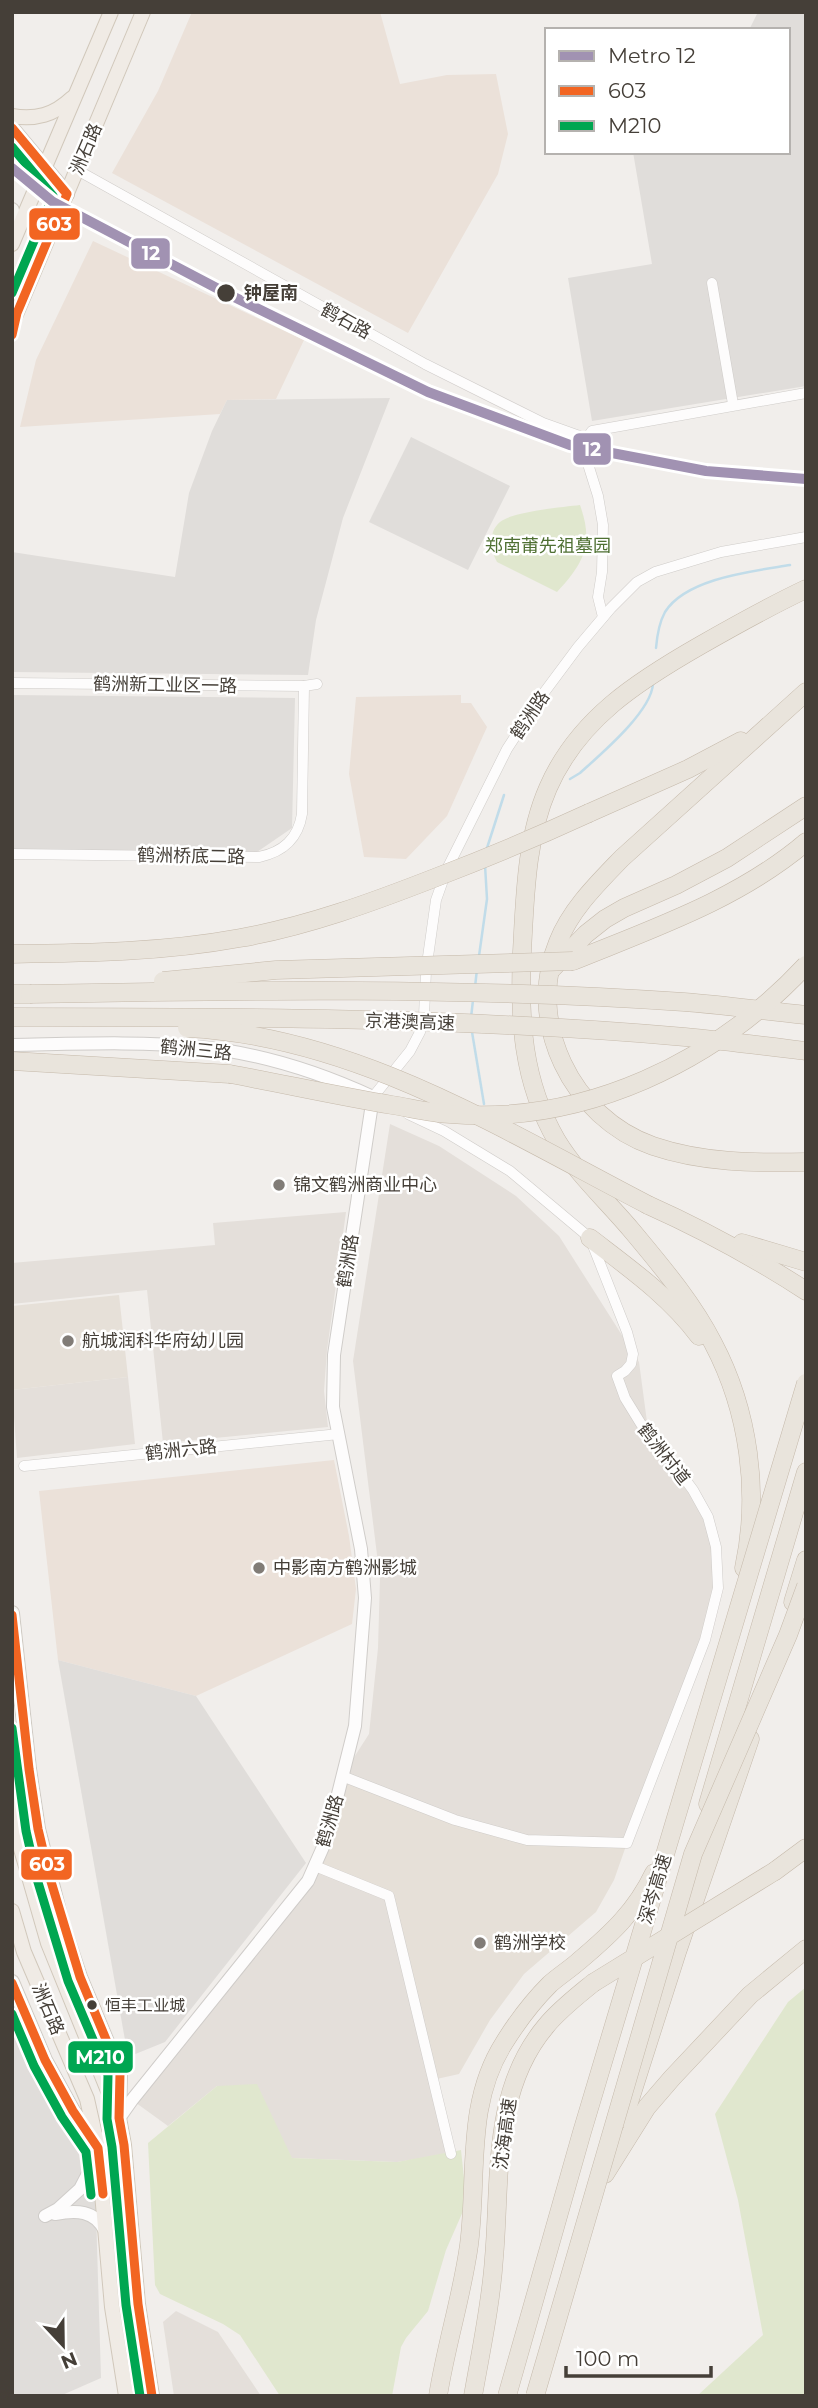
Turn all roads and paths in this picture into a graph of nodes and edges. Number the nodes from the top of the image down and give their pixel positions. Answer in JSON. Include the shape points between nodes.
{"nodes":[{"id":1,"x":143,"y":12,"type":"edge"},
{"id":2,"x":108,"y":16,"type":"edge"},
{"id":3,"x":76,"y":95,"type":"junction"},
{"id":4,"x":12,"y":117,"type":"edge"},
{"id":5,"x":12,"y":128,"type":"edge"},
{"id":6,"x":12,"y":164,"type":"edge"},
{"id":7,"x":45,"y":168,"type":"junction"},
{"id":8,"x":77,"y":170,"type":"junction"},
{"id":9,"x":37,"y":185,"type":"junction"},
{"id":10,"x":66,"y":194,"type":"junction"},
{"id":11,"x":12,"y":210,"type":"edge"},
{"id":12,"x":12,"y":244,"type":"edge"},
{"id":13,"x":712,"y":283,"type":"dead end"},
{"id":14,"x":14,"y":318,"type":"edge"},
{"id":15,"x":12,"y":336,"type":"edge"},
{"id":16,"x":806,"y":393,"type":"edge"},
{"id":17,"x":733,"y":404,"type":"junction"},
{"id":18,"x":585,"y":438,"type":"junction"},
{"id":19,"x":806,"y":537,"type":"edge"},
{"id":20,"x":806,"y":589,"type":"edge"},
{"id":21,"x":603,"y":617,"type":"junction"},
{"id":22,"x":12,"y":683,"type":"edge"},
{"id":23,"x":317,"y":684,"type":"dead end"},
{"id":24,"x":304,"y":686,"type":"junction"},
{"id":25,"x":806,"y":692,"type":"edge"},
{"id":26,"x":771,"y":723,"type":"junction"},
{"id":27,"x":806,"y":806,"type":"edge"},
{"id":28,"x":806,"y":842,"type":"edge"},
{"id":29,"x":12,"y":855,"type":"edge"},
{"id":30,"x":12,"y":954,"type":"edge"},
{"id":31,"x":806,"y":965,"type":"edge"},
{"id":32,"x":549,"y":972,"type":"junction"},
{"id":33,"x":21,"y":994,"type":"edge"},
{"id":34,"x":806,"y":1015,"type":"edge"},
{"id":35,"x":12,"y":1017,"type":"edge"},
{"id":36,"x":12,"y":1028,"type":"edge"},
{"id":37,"x":12,"y":1045,"type":"edge"},
{"id":38,"x":806,"y":1051,"type":"edge"},
{"id":39,"x":12,"y":1061,"type":"edge"},
{"id":40,"x":373,"y":1097,"type":"junction"},
{"id":41,"x":806,"y":1162,"type":"edge"},
{"id":42,"x":696,"y":1227,"type":"junction"},
{"id":43,"x":590,"y":1238,"type":"junction"},
{"id":44,"x":806,"y":1262,"type":"edge"},
{"id":45,"x":806,"y":1291,"type":"edge"},
{"id":46,"x":806,"y":1383,"type":"edge"},
{"id":47,"x":734,"y":1395,"type":"junction"},
{"id":48,"x":339,"y":1434,"type":"junction"},
{"id":49,"x":24,"y":1466,"type":"dead end"},
{"id":50,"x":806,"y":1472,"type":"edge"},
{"id":51,"x":806,"y":1560,"type":"edge"},
{"id":52,"x":806,"y":1586,"type":"edge"},
{"id":53,"x":12,"y":1613,"type":"edge"},
{"id":54,"x":342,"y":1776,"type":"junction"},
{"id":55,"x":12,"y":1801,"type":"edge"},
{"id":56,"x":806,"y":1850,"type":"edge"},
{"id":57,"x":693,"y":1854,"type":"junction"},
{"id":58,"x":315,"y":1866,"type":"junction"},
{"id":59,"x":12,"y":1911,"type":"edge"},
{"id":60,"x":48,"y":1943,"type":"junction"},
{"id":61,"x":806,"y":1949,"type":"edge"},
{"id":62,"x":12,"y":1982,"type":"edge"},
{"id":63,"x":94,"y":2010,"type":"junction"},
{"id":64,"x":119,"y":2118,"type":"junction"},
{"id":65,"x":98,"y":2148,"type":"junction"},
{"id":66,"x":451,"y":2154,"type":"dead end"},
{"id":67,"x":605,"y":2174,"type":"junction"},
{"id":68,"x":107,"y":2238,"type":"junction"},
{"id":69,"x":126,"y":2396,"type":"edge"},
{"id":70,"x":152,"y":2396,"type":"edge"},
{"id":71,"x":438,"y":2396,"type":"edge"},
{"id":72,"x":473,"y":2396,"type":"edge"},
{"id":73,"x":506,"y":2396,"type":"edge"},
{"id":74,"x":538,"y":2396,"type":"edge"}],
"edges":[{"from":1,"to":8,"type":"main road","name":"洲石路"},
{"from":2,"to":3,"type":"main road","name":"洲石路"},
{"from":3,"to":4,"type":"main road","via":[[46,116]]},
{"from":3,"to":7,"type":"main road","name":"洲石路"},
{"from":5,"to":7,"type":"main road"},
{"from":6,"to":9,"type":"main road"},
{"from":7,"to":9,"type":"main road","name":"洲石路"},
{"from":7,"to":10,"type":"main road"},
{"from":8,"to":10,"type":"main road","name":"洲石路"},
{"from":8,"to":18,"type":"street","name":"鹤石路","via":[[425,364]]},
{"from":9,"to":10,"type":"main road"},
{"from":9,"to":12,"type":"main road","name":"洲石路"},
{"from":10,"to":14,"type":"main road","name":"洲石路"},
{"from":11,"to":12,"type":"main road"},
{"from":13,"to":17,"type":"street"},
{"from":14,"to":15,"type":"main road"},
{"from":16,"to":17,"type":"street"},
{"from":17,"to":18,"type":"street","via":[[592,431]]},
{"from":18,"to":21,"type":"street","via":[[582,445],[603,525],[598,597]]},
{"from":19,"to":21,"type":"street","name":"鹤洲路","via":[[721,552],[655,572],[637,582]]},
{"from":20,"to":47,"type":"highway","via":[[655,671],[591,722],[547,789],[527,876],[520,1015],[526,1061],[539,1105],[571,1162],[685,1297],[713,1343]]},
{"from":21,"to":40,"type":"street","name":"鹤洲路","via":[[507,749],[447,869],[436,900],[420,1032]]},
{"from":22,"to":24,"type":"street","name":"鹤洲新工业区一路"},
{"from":23,"to":24,"type":"street","name":"鹤洲新工业区一路"},
{"from":24,"to":29,"type":"street","name":"鹤洲桥底二路","via":[[302,814],[300,829],[283,848],[259,857]]},
{"from":25,"to":26,"type":"highway"},
{"from":26,"to":30,"type":"highway","bridge":true,"via":[[688,769],[491,856],[392,895],[282,929],[133,952]]},
{"from":26,"to":32,"type":"highway","via":[[595,885],[571,916]]},
{"from":27,"to":32,"type":"highway","via":[[727,858],[605,919]]},
{"from":28,"to":33,"type":"highway","bridge":true,"via":[[709,904],[573,961],[276,970]]},
{"from":31,"to":39,"type":"highway","bridge":true,"via":[[759,1011],[676,1066],[566,1106],[519,1113],[450,1114],[230,1074]]},
{"from":32,"to":41,"type":"highway","via":[[548,1014],[559,1057],[584,1098],[602,1117],[652,1146],[718,1161]]},
{"from":33,"to":34,"type":"highway","name":"京港澳高速","bridge":true,"via":[[271,990],[531,994],[686,1002]]},
{"from":35,"to":38,"type":"highway","name":"京港澳高速","bridge":true,"via":[[284,1018],[536,1027]]},
{"from":36,"to":42,"type":"highway","bridge":true,"via":[[192,1028],[239,1033],[327,1054],[434,1095]]},
{"from":37,"to":40,"type":"street","name":"鹤洲三路","via":[[200,1047],[272,1060]]},
{"from":40,"to":43,"type":"street","name":"鹤洲村道","via":[[444,1131],[510,1171]]},
{"from":40,"to":48,"type":"street","name":"鹤洲路","via":[[334,1355],[333,1406]]},
{"from":42,"to":44,"type":"highway"},
{"from":42,"to":45,"type":"highway"},
{"from":43,"to":47,"type":"highway","via":[[672,1304],[704,1343]]},
{"from":43,"to":54,"type":"street","name":"鹤洲村道","via":[[633,1354],[631,1364],[617,1376],[625,1398],[649,1437],[693,1490],[708,1517],[716,1547],[718,1588],[705,1640],[627,1843],[527,1840],[455,1821]]},
{"from":46,"to":73,"type":"highway","name":"深岑高速","bridge":true},
{"from":47,"to":71,"type":"highway","via":[[747,1441],[752,1510],[748,1550],[730,1625],[655,1872],[641,1899],[602,1942],[551,1983],[525,2011],[488,2074],[474,2147],[469,2241]]},
{"from":48,"to":49,"type":"street","name":"鹤洲六路"},
{"from":48,"to":54,"type":"street","name":"鹤洲路","via":[[365,1598],[355,1726]]},
{"from":50,"to":57,"type":"highway","name":"深岑高速","bridge":true},
{"from":51,"to":67,"type":"highway"},
{"from":52,"to":57,"type":"highway","bridge":true},
{"from":53,"to":63,"type":"main road","via":[[38,1829],[62,1923]]},
{"from":54,"to":58,"type":"street","name":"鹤洲路"},
{"from":55,"to":60,"type":"main road","name":"洲石路"},
{"from":56,"to":72,"type":"highway","name":"沈海高速","bridge":true,"via":[[593,1983],[545,2027],[526,2054],[504,2117],[490,2298]]},
{"from":57,"to":74,"type":"highway","name":"深岑高速","bridge":true},
{"from":58,"to":64,"type":"street","name":"鹤洲路","via":[[309,1881]]},
{"from":58,"to":66,"type":"street","via":[[389,1896]]},
{"from":59,"to":65,"type":"main road","name":"洲石路","via":[[24,1952],[87,2099]]},
{"from":60,"to":63,"type":"main road"},
{"from":60,"to":64,"type":"main road","name":"洲石路"},
{"from":61,"to":67,"type":"highway","via":[[750,1995],[672,2078],[647,2107]]},
{"from":62,"to":65,"type":"main road","via":[[45,2060]]},
{"from":63,"to":64,"type":"main road","via":[[120,2073]]},
{"from":64,"to":65,"type":"street","name":"鹤洲路"},
{"from":64,"to":70,"type":"main road","name":"洲石路"},
{"from":65,"to":68,"type":"main road","name":"洲石路"},
{"from":65,"to":68,"type":"street","name":"鹤洲路","via":[[80,2189],[45,2216],[88,2213],[104,2228]]},
{"from":67,"to":74,"type":"highway"},
{"from":68,"to":69,"type":"main road","name":"洲石路"}]}
